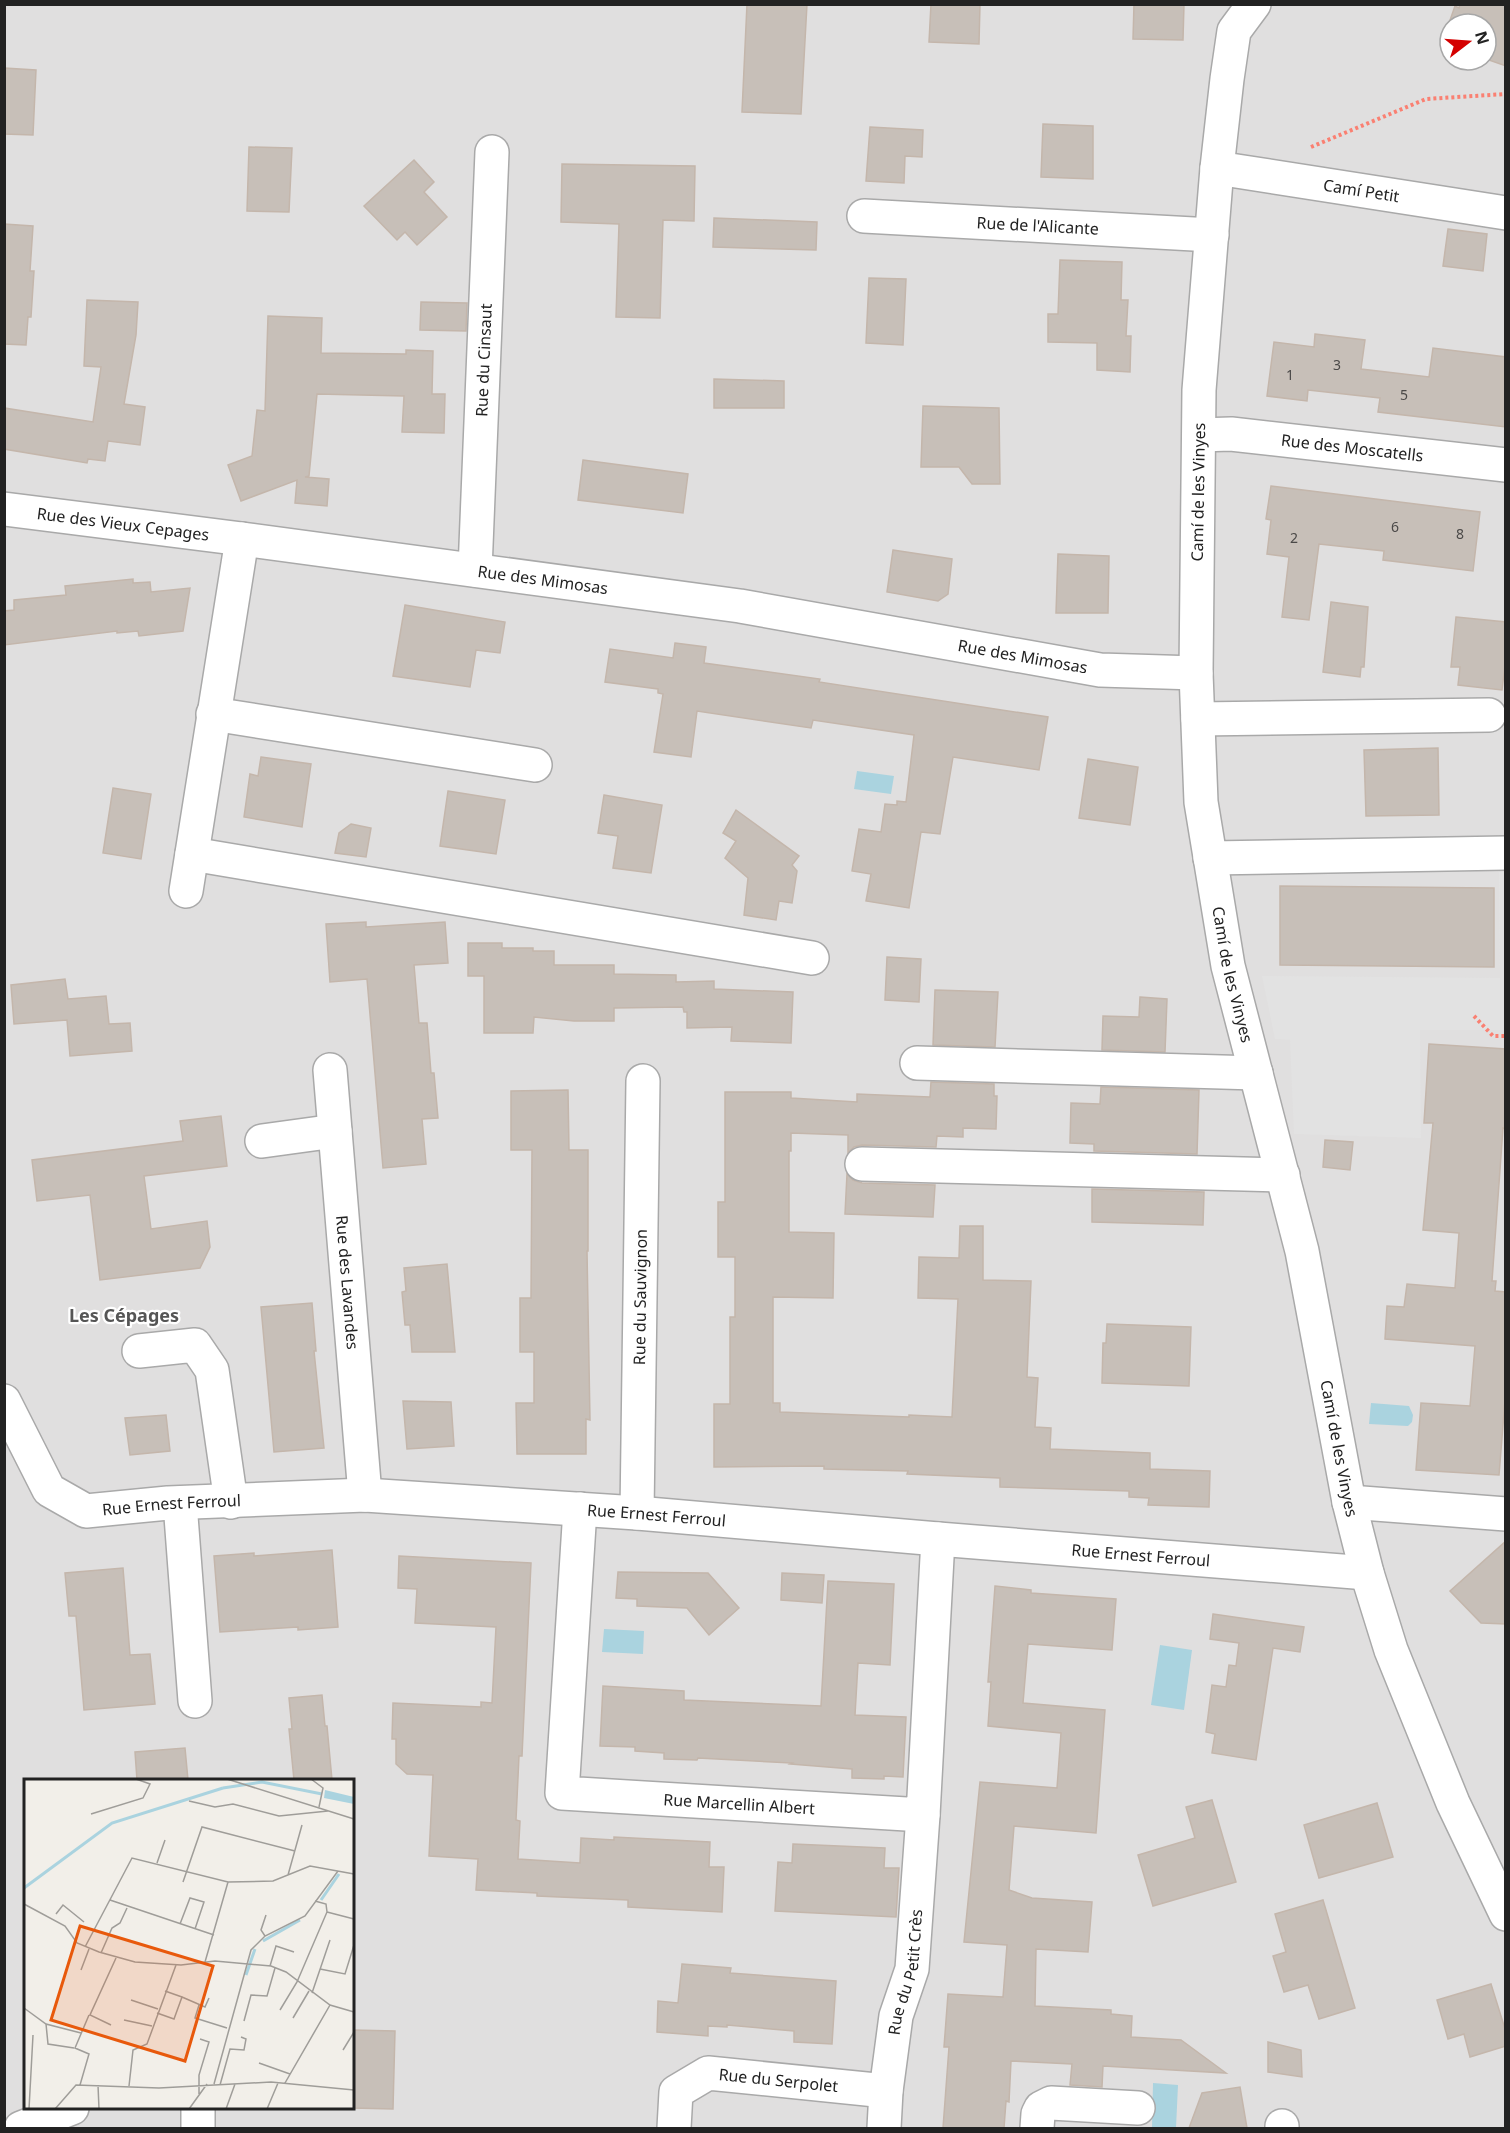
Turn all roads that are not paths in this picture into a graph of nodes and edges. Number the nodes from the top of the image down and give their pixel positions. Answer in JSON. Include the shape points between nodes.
{"nodes":[{"id":1,"x":1254,"y":4,"type":"edge"},
{"id":2,"x":492,"y":152,"type":"dead end"},
{"id":3,"x":1217,"y":168,"type":"junction"},
{"id":4,"x":1506,"y":213,"type":"edge"},
{"id":5,"x":864,"y":216,"type":"dead end"},
{"id":6,"x":1212,"y":235,"type":"junction"},
{"id":7,"x":1198,"y":435,"type":"junction"},
{"id":8,"x":1506,"y":465,"type":"edge"},
{"id":9,"x":4,"y":509,"type":"edge"},
{"id":10,"x":242,"y":538,"type":"junction"},
{"id":11,"x":474,"y":570,"type":"junction"},
{"id":12,"x":1196,"y":673,"type":"junction"},
{"id":13,"x":213,"y":714,"type":"junction"},
{"id":14,"x":1489,"y":715,"type":"dead end"},
{"id":15,"x":1198,"y":718,"type":"junction"},
{"id":16,"x":535,"y":765,"type":"dead end"},
{"id":17,"x":1506,"y":853,"type":"edge"},
{"id":18,"x":192,"y":854,"type":"junction"},
{"id":19,"x":1210,"y":858,"type":"junction"},
{"id":20,"x":186,"y":891,"type":"dead end"},
{"id":21,"x":812,"y":958,"type":"dead end"},
{"id":22,"x":917,"y":1063,"type":"dead end"},
{"id":23,"x":330,"y":1070,"type":"dead end"},
{"id":24,"x":1257,"y":1074,"type":"junction"},
{"id":25,"x":643,"y":1081,"type":"dead end"},
{"id":26,"x":335,"y":1131,"type":"junction"},
{"id":27,"x":262,"y":1141,"type":"dead end"},
{"id":28,"x":862,"y":1164,"type":"dead end"},
{"id":29,"x":1283,"y":1175,"type":"junction"},
{"id":30,"x":139,"y":1351,"type":"dead end"},
{"id":31,"x":4,"y":1401,"type":"edge"},
{"id":32,"x":365,"y":1495,"type":"junction"},
{"id":33,"x":231,"y":1502,"type":"junction"},
{"id":34,"x":1349,"y":1502,"type":"junction"},
{"id":35,"x":180,"y":1503,"type":"junction"},
{"id":36,"x":580,"y":1509,"type":"junction"},
{"id":37,"x":638,"y":1513,"type":"junction"},
{"id":38,"x":1506,"y":1514,"type":"edge"},
{"id":39,"x":938,"y":1539,"type":"junction"},
{"id":40,"x":1367,"y":1573,"type":"junction"},
{"id":41,"x":195,"y":1701,"type":"dead end"},
{"id":42,"x":923,"y":1815,"type":"junction"},
{"id":43,"x":1506,"y":1914,"type":"edge"},
{"id":44,"x":886,"y":2091,"type":"junction"},
{"id":45,"x":1138,"y":2108,"type":"dead end"},
{"id":46,"x":69,"y":2109,"type":"edge"},
{"id":47,"x":198,"y":2109,"type":"edge"},
{"id":48,"x":21,"y":2128,"type":"edge"},
{"id":49,"x":198,"y":2128,"type":"edge"},
{"id":50,"x":674,"y":2128,"type":"edge"},
{"id":51,"x":884,"y":2128,"type":"edge"},
{"id":52,"x":1037,"y":2128,"type":"edge"}],
"edges":[{"from":1,"to":3,"type":"street","name":"Camí de les Vinyes","via":[[1234,31]]},
{"from":2,"to":11,"type":"street","name":"Rue du Cinsaut"},
{"from":3,"to":4,"type":"street","name":"Camí Petit"},
{"from":3,"to":6,"type":"street","name":"Camí de les Vinyes"},
{"from":5,"to":6,"type":"street","name":"Rue de l'Alicante"},
{"from":6,"to":7,"type":"street","name":"Camí de les Vinyes"},
{"from":7,"to":8,"type":"street","name":"Rue des Moscatells","via":[[1231,434]]},
{"from":7,"to":12,"type":"street","name":"Camí de les Vinyes"},
{"from":9,"to":10,"type":"street","name":"Rue des Vieux Cepages"},
{"from":10,"to":11,"type":"street","name":"Rue des Mimosas"},
{"from":10,"to":13,"type":"street"},
{"from":11,"to":12,"type":"street","name":"Rue des Mimosas","via":[[740,606],[1100,670]]},
{"from":12,"to":15,"type":"street","name":"Camí de les Vinyes"},
{"from":13,"to":16,"type":"street"},
{"from":13,"to":18,"type":"street"},
{"from":14,"to":15,"type":"street"},
{"from":15,"to":19,"type":"street","name":"Camí de les Vinyes","via":[[1201,802]]},
{"from":17,"to":19,"type":"street"},
{"from":18,"to":20,"type":"street"},
{"from":18,"to":21,"type":"street"},
{"from":19,"to":24,"type":"street","name":"Camí de les Vinyes","via":[[1228,966]]},
{"from":22,"to":24,"type":"street"},
{"from":23,"to":26,"type":"street","name":"Rue des Lavandes"},
{"from":24,"to":29,"type":"street","name":"Camí de les Vinyes"},
{"from":25,"to":37,"type":"street","name":"Rue du Sauvignon"},
{"from":26,"to":27,"type":"street"},
{"from":26,"to":32,"type":"street","name":"Rue des Lavandes"},
{"from":28,"to":29,"type":"street"},
{"from":29,"to":34,"type":"street","name":"Camí de les Vinyes","via":[[1302,1251]]},
{"from":30,"to":33,"type":"street","via":[[195,1346],[212,1370]]},
{"from":31,"to":35,"type":"street","name":"Rue Ernest Ferroul","via":[[49,1490],[86,1510]]},
{"from":32,"to":33,"type":"street","name":"Rue Ernest Ferroul"},
{"from":32,"to":36,"type":"street","name":"Rue Ernest Ferroul"},
{"from":33,"to":35,"type":"street","name":"Rue Ernest Ferroul"},
{"from":34,"to":38,"type":"street"},
{"from":34,"to":40,"type":"street","name":"Camí de les Vinyes"},
{"from":35,"to":41,"type":"street"},
{"from":36,"to":37,"type":"street","name":"Rue Ernest Ferroul"},
{"from":36,"to":42,"type":"street","name":"Rue Marcellin Albert","via":[[562,1793]]},
{"from":37,"to":39,"type":"street","name":"Rue Ernest Ferroul"},
{"from":39,"to":40,"type":"street","name":"Rue Ernest Ferroul"},
{"from":39,"to":42,"type":"street"},
{"from":40,"to":43,"type":"street","name":"Camí de les Vinyes","via":[[1391,1650],[1453,1803]]},
{"from":42,"to":44,"type":"street","name":"Rue du Petit Crès","via":[[912,1969],[896,2016]]},
{"from":44,"to":50,"type":"street","name":"Rue du Serpolet","via":[[708,2073],[676,2092]]},
{"from":44,"to":51,"type":"street","name":"Rue du Petit Crès"},
{"from":45,"to":52,"type":"street","via":[[1051,2103],[1041,2108]]},
{"from":46,"to":48,"type":"street"},
{"from":47,"to":49,"type":"street"}]}
